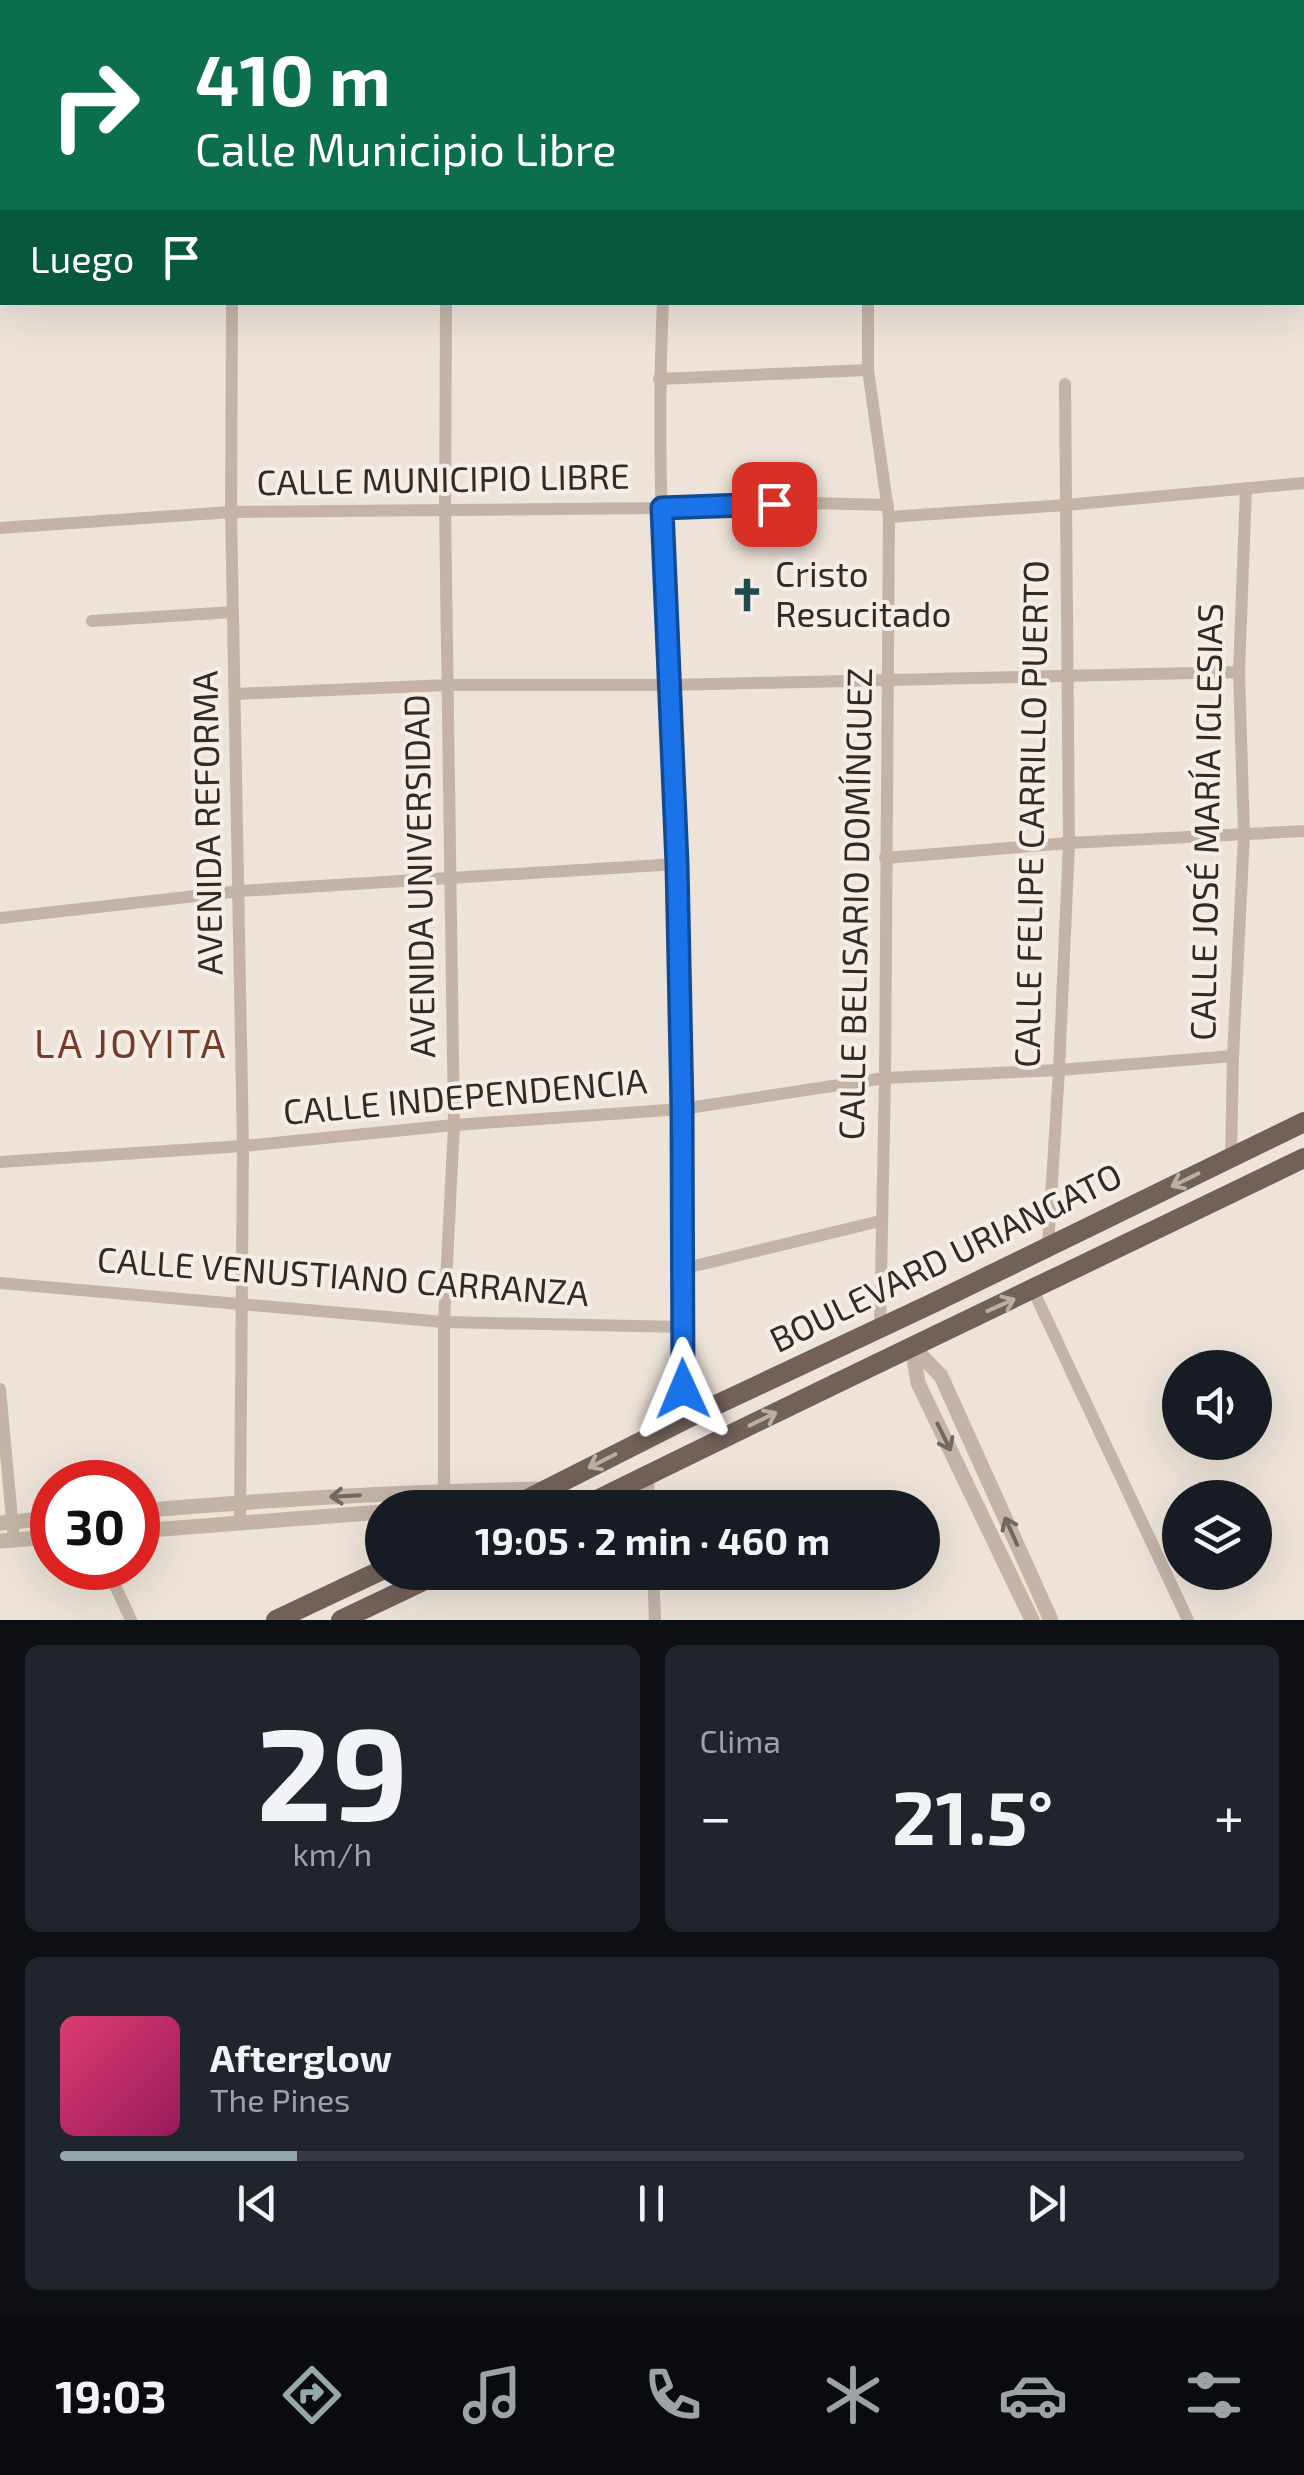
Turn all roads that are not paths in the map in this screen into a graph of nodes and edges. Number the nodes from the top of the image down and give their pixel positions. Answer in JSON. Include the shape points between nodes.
{"nodes":[{"id":1,"x":232,"y":305,"type":"edge"},
{"id":2,"x":446,"y":305,"type":"edge"},
{"id":3,"x":663,"y":305,"type":"edge"},
{"id":4,"x":868,"y":305,"type":"edge"},
{"id":5,"x":868,"y":370,"type":"junction"},
{"id":6,"x":660,"y":379,"type":"junction"},
{"id":7,"x":1065,"y":384,"type":"dead end"},
{"id":8,"x":1304,"y":484,"type":"edge"},
{"id":9,"x":1246,"y":488,"type":"junction"},
{"id":10,"x":1066,"y":505,"type":"junction"},
{"id":11,"x":662,"y":508,"type":"junction"},
{"id":12,"x":445,"y":509,"type":"junction"},
{"id":13,"x":888,"y":511,"type":"junction"},
{"id":14,"x":231,"y":512,"type":"junction"},
{"id":15,"x":0,"y":528,"type":"edge"},
{"id":16,"x":233,"y":612,"type":"junction"},
{"id":17,"x":92,"y":621,"type":"dead end"},
{"id":18,"x":1239,"y":672,"type":"junction"},
{"id":19,"x":1067,"y":677,"type":"junction"},
{"id":20,"x":889,"y":679,"type":"junction"},
{"id":21,"x":448,"y":685,"type":"junction"},
{"id":22,"x":669,"y":685,"type":"junction"},
{"id":23,"x":236,"y":694,"type":"junction"},
{"id":24,"x":1304,"y":831,"type":"edge"},
{"id":25,"x":1244,"y":835,"type":"junction"},
{"id":26,"x":1069,"y":842,"type":"junction"},
{"id":27,"x":885,"y":858,"type":"junction"},
{"id":28,"x":677,"y":864,"type":"junction"},
{"id":29,"x":451,"y":876,"type":"junction"},
{"id":30,"x":240,"y":891,"type":"junction"},
{"id":31,"x":0,"y":918,"type":"edge"},
{"id":32,"x":1233,"y":1056,"type":"junction"},
{"id":33,"x":1060,"y":1070,"type":"junction"},
{"id":34,"x":885,"y":1078,"type":"junction"},
{"id":35,"x":682,"y":1109,"type":"junction"},
{"id":36,"x":1304,"y":1122,"type":"edge"},
{"id":37,"x":454,"y":1126,"type":"junction"},
{"id":38,"x":243,"y":1146,"type":"junction"},
{"id":39,"x":1231,"y":1157,"type":"junction"},
{"id":40,"x":1304,"y":1158,"type":"edge"},
{"id":41,"x":0,"y":1162,"type":"edge"},
{"id":42,"x":880,"y":1221,"type":"junction"},
{"id":43,"x":1048,"y":1245,"type":"junction"},
{"id":44,"x":682,"y":1269,"type":"junction"},
{"id":45,"x":0,"y":1283,"type":"edge"},
{"id":46,"x":1034,"y":1290,"type":"junction"},
{"id":47,"x":243,"y":1303,"type":"junction"},
{"id":48,"x":930,"y":1304,"type":"junction"},
{"id":49,"x":444,"y":1322,"type":"junction"},
{"id":50,"x":682,"y":1327,"type":"junction"},
{"id":51,"x":880,"y":1328,"type":"junction"},
{"id":52,"x":912,"y":1346,"type":"junction"},
{"id":53,"x":0,"y":1389,"type":"edge"},
{"id":54,"x":684,"y":1420,"type":"junction"},
{"id":55,"x":648,"y":1475,"type":"junction"},
{"id":56,"x":444,"y":1490,"type":"edge"},
{"id":57,"x":565,"y":1490,"type":"edge"},
{"id":58,"x":618,"y":1490,"type":"edge"},
{"id":59,"x":648,"y":1490,"type":"edge"},
{"id":60,"x":365,"y":1495,"type":"edge"},
{"id":61,"x":241,"y":1502,"type":"junction"},
{"id":62,"x":160,"y":1509,"type":"edge"},
{"id":63,"x":365,"y":1513,"type":"edge"},
{"id":64,"x":6,"y":1522,"type":"edge"},
{"id":65,"x":240,"y":1523,"type":"junction"},
{"id":66,"x":160,"y":1529,"type":"edge"},
{"id":67,"x":7,"y":1541,"type":"edge"},
{"id":68,"x":365,"y":1578,"type":"edge"},
{"id":69,"x":117,"y":1590,"type":"edge"},
{"id":70,"x":404,"y":1590,"type":"edge"},
{"id":71,"x":653,"y":1590,"type":"edge"},
{"id":72,"x":131,"y":1620,"type":"edge"},
{"id":73,"x":276,"y":1620,"type":"edge"},
{"id":74,"x":341,"y":1620,"type":"edge"},
{"id":75,"x":655,"y":1620,"type":"edge"},
{"id":76,"x":1032,"y":1620,"type":"edge"},
{"id":77,"x":1051,"y":1620,"type":"edge"},
{"id":78,"x":1188,"y":1620,"type":"edge"}],
"edges":[{"from":1,"to":14,"type":"street","name":"AVENIDA REFORMA"},
{"from":2,"to":12,"type":"street","name":"AVENIDA UNIVERSIDAD"},
{"from":3,"to":6,"type":"street"},
{"from":4,"to":5,"type":"street","name":"CALLE BELISARIO DOMÍNGUEZ"},
{"from":5,"to":6,"type":"street"},
{"from":5,"to":13,"type":"street","name":"CALLE BELISARIO DOMÍNGUEZ"},
{"from":6,"to":11,"type":"street"},
{"from":7,"to":10,"type":"street","name":"CALLE FELIPE CARRILLO PUERTO"},
{"from":8,"to":9,"type":"street","name":"CALLE MUNICIPIO LIBRE"},
{"from":9,"to":10,"type":"street","name":"CALLE MUNICIPIO LIBRE"},
{"from":9,"to":18,"type":"street","name":"CALLE JOSÉ MARÍA IGLESIAS"},
{"from":10,"to":13,"type":"street","name":"CALLE MUNICIPIO LIBRE"},
{"from":10,"to":19,"type":"street","name":"CALLE FELIPE CARRILLO PUERTO"},
{"from":11,"to":12,"type":"street","name":"CALLE MUNICIPIO LIBRE"},
{"from":11,"to":13,"type":"street","name":"CALLE MUNICIPIO LIBRE","via":[[812,503]]},
{"from":11,"to":22,"type":"street"},
{"from":12,"to":14,"type":"street","name":"CALLE MUNICIPIO LIBRE"},
{"from":12,"to":21,"type":"street","name":"AVENIDA UNIVERSIDAD"},
{"from":13,"to":20,"type":"street","name":"CALLE BELISARIO DOMÍNGUEZ"},
{"from":14,"to":15,"type":"street","name":"CALLE MUNICIPIO LIBRE"},
{"from":14,"to":16,"type":"street","name":"AVENIDA REFORMA"},
{"from":16,"to":17,"type":"street"},
{"from":16,"to":23,"type":"street","name":"AVENIDA REFORMA"},
{"from":18,"to":19,"type":"street"},
{"from":18,"to":25,"type":"street","name":"CALLE JOSÉ MARÍA IGLESIAS"},
{"from":19,"to":20,"type":"street"},
{"from":19,"to":26,"type":"street","name":"CALLE FELIPE CARRILLO PUERTO"},
{"from":20,"to":22,"type":"street"},
{"from":20,"to":27,"type":"street","name":"CALLE BELISARIO DOMÍNGUEZ"},
{"from":21,"to":22,"type":"street"},
{"from":21,"to":23,"type":"street"},
{"from":21,"to":29,"type":"street","name":"AVENIDA UNIVERSIDAD"},
{"from":22,"to":28,"type":"street"},
{"from":23,"to":30,"type":"street","name":"AVENIDA REFORMA"},
{"from":24,"to":25,"type":"street"},
{"from":25,"to":26,"type":"street"},
{"from":25,"to":32,"type":"street","name":"CALLE JOSÉ MARÍA IGLESIAS"},
{"from":26,"to":27,"type":"street"},
{"from":26,"to":33,"type":"street","name":"CALLE FELIPE CARRILLO PUERTO"},
{"from":27,"to":34,"type":"street","name":"CALLE BELISARIO DOMÍNGUEZ"},
{"from":28,"to":29,"type":"street"},
{"from":28,"to":35,"type":"street"},
{"from":29,"to":30,"type":"street"},
{"from":29,"to":37,"type":"street","name":"AVENIDA UNIVERSIDAD"},
{"from":30,"to":31,"type":"street"},
{"from":30,"to":38,"type":"street","name":"AVENIDA REFORMA"},
{"from":32,"to":33,"type":"street","name":"CALLE INDEPENDENCIA"},
{"from":32,"to":39,"type":"street","name":"CALLE JOSÉ MARÍA IGLESIAS"},
{"from":33,"to":34,"type":"street","name":"CALLE INDEPENDENCIA"},
{"from":33,"to":43,"type":"street","name":"CALLE FELIPE CARRILLO PUERTO"},
{"from":34,"to":35,"type":"street","name":"CALLE INDEPENDENCIA"},
{"from":34,"to":42,"type":"street","name":"CALLE BELISARIO DOMÍNGUEZ"},
{"from":35,"to":37,"type":"street","name":"CALLE INDEPENDENCIA"},
{"from":35,"to":44,"type":"street"},
{"from":36,"to":39,"type":"main road","name":"BOULEVARD URIANGATO"},
{"from":37,"to":38,"type":"street","name":"CALLE INDEPENDENCIA"},
{"from":37,"to":49,"type":"street","name":"AVENIDA UNIVERSIDAD"},
{"from":38,"to":41,"type":"street","name":"CALLE INDEPENDENCIA"},
{"from":38,"to":47,"type":"street","name":"AVENIDA REFORMA"},
{"from":39,"to":43,"type":"main road","name":"BOULEVARD URIANGATO","one_way":true},
{"from":40,"to":46,"type":"main road","name":"BOULEVARD URIANGATO"},
{"from":42,"to":44,"type":"street"},
{"from":42,"to":51,"type":"street","name":"CALLE BELISARIO DOMÍNGUEZ"},
{"from":43,"to":48,"type":"main road","name":"BOULEVARD URIANGATO"},
{"from":44,"to":50,"type":"street"},
{"from":45,"to":47,"type":"street","name":"CALLE VENUSTIANO CARRANZA"},
{"from":52,"to":46,"type":"main road","name":"BOULEVARD URIANGATO","one_way":true},
{"from":46,"to":78,"type":"street"},
{"from":47,"to":49,"type":"street","name":"CALLE VENUSTIANO CARRANZA"},
{"from":47,"to":61,"type":"street","name":"AVENIDA REFORMA"},
{"from":48,"to":51,"type":"main road","name":"BOULEVARD URIANGATO"},
{"from":48,"to":52,"type":"main road"},
{"from":49,"to":50,"type":"street","name":"CALLE VENUSTIANO CARRANZA"},
{"from":49,"to":56,"type":"street","name":"AVENIDA UNIVERSIDAD"},
{"from":50,"to":54,"type":"street"},
{"from":51,"to":52,"type":"main road"},
{"from":51,"to":54,"type":"main road","name":"BOULEVARD URIANGATO"},
{"from":55,"to":52,"type":"main road","name":"BOULEVARD URIANGATO","one_way":true},
{"from":52,"to":76,"type":"street","one_way":true,"via":[[918,1383]]},
{"from":77,"to":52,"type":"street","one_way":true,"via":[[941,1376]]},
{"from":53,"to":64,"type":"street"},
{"from":54,"to":57,"type":"main road","name":"BOULEVARD URIANGATO","one_way":true},
{"from":55,"to":58,"type":"main road","name":"BOULEVARD URIANGATO"},
{"from":55,"to":59,"type":"street"},
{"from":60,"to":61,"type":"street","one_way":true},
{"from":61,"to":62,"type":"street"},
{"from":61,"to":65,"type":"street","name":"AVENIDA REFORMA"},
{"from":63,"to":65,"type":"street"},
{"from":64,"to":67,"type":"street"},
{"from":65,"to":66,"type":"street"},
{"from":68,"to":73,"type":"main road"},
{"from":69,"to":72,"type":"street"},
{"from":70,"to":74,"type":"main road"},
{"from":71,"to":75,"type":"street"}]}
